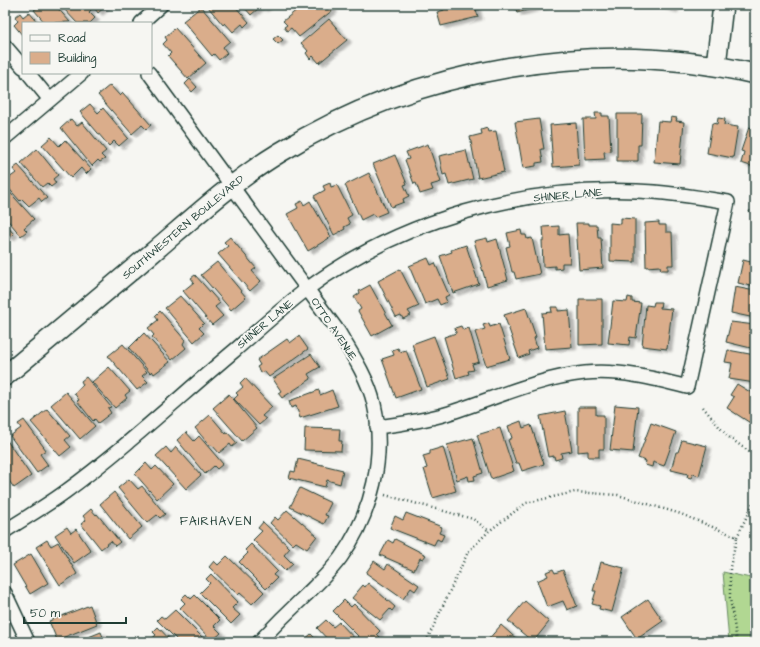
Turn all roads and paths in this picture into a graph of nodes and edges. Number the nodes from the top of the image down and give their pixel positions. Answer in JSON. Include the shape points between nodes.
{"nodes":[{"id":1,"x":161,"y":5,"type":"edge"},
{"id":2,"x":723,"y":5,"type":"edge"},
{"id":3,"x":142,"y":22,"type":"edge"},
{"id":4,"x":5,"y":46,"type":"edge"},
{"id":5,"x":716,"y":65,"type":"junction"},
{"id":6,"x":22,"y":66,"type":"edge"},
{"id":7,"x":29,"y":74,"type":"edge"},
{"id":8,"x":81,"y":74,"type":"edge"},
{"id":9,"x":150,"y":74,"type":"edge"},
{"id":10,"x":755,"y":74,"type":"edge"},
{"id":11,"x":50,"y":100,"type":"junction"},
{"id":12,"x":5,"y":138,"type":"edge"},
{"id":13,"x":231,"y":186,"type":"junction"},
{"id":14,"x":749,"y":211,"type":"dead end"},
{"id":15,"x":755,"y":214,"type":"edge"},
{"id":16,"x":307,"y":289,"type":"junction"},
{"id":17,"x":5,"y":376,"type":"edge"},
{"id":18,"x":703,"y":407,"type":"dead end"},
{"id":19,"x":377,"y":427,"type":"junction"},
{"id":20,"x":755,"y":456,"type":"edge"},
{"id":21,"x":385,"y":495,"type":"dead end"},
{"id":22,"x":755,"y":498,"type":"edge"},
{"id":23,"x":5,"y":531,"type":"edge"},
{"id":24,"x":488,"y":532,"type":"junction"},
{"id":25,"x":737,"y":537,"type":"junction"},
{"id":26,"x":5,"y":593,"type":"edge"},
{"id":27,"x":28,"y":642,"type":"edge"},
{"id":28,"x":259,"y":642,"type":"edge"},
{"id":29,"x":426,"y":642,"type":"edge"},
{"id":30,"x":737,"y":642,"type":"edge"}],
"edges":[{"from":1,"to":3,"type":"street"},
{"from":2,"to":5,"type":"street"},
{"from":4,"to":6,"type":"street"},
{"from":5,"to":10,"type":"street","name":"SOUTHWESTERN BOULEVARD"},
{"from":5,"to":13,"type":"street","name":"SOUTHWESTERN BOULEVARD","via":[[621,59],[559,62],[534,64],[443,82],[392,99],[329,125],[278,153]]},
{"from":7,"to":11,"type":"street"},
{"from":8,"to":11,"type":"street"},
{"from":9,"to":13,"type":"street","name":"OTTO AVENUE"},
{"from":11,"to":12,"type":"street"},
{"from":13,"to":16,"type":"street","name":"OTTO AVENUE"},
{"from":13,"to":17,"type":"street","name":"SOUTHWESTERN BOULEVARD"},
{"from":14,"to":15,"type":"path"},
{"from":16,"to":19,"type":"street","name":"OTTO AVENUE","via":[[338,331],[360,368],[374,404]]},
{"from":16,"to":19,"type":"street","name":"SHINER LANE","via":[[374,248],[406,233],[490,205],[540,196],[636,191],[674,193],[728,202],[687,387],[624,373],[586,373],[557,378],[414,423]]},
{"from":16,"to":23,"type":"street","name":"SHINER LANE","via":[[64,493]]},
{"from":18,"to":20,"type":"path","via":[[726,435]]},
{"from":19,"to":28,"type":"street","name":"OTTO AVENUE","via":[[378,447],[373,487],[367,509],[356,532],[341,557],[324,577]]},
{"from":21,"to":24,"type":"path","via":[[473,519]]},
{"from":22,"to":25,"type":"path"},
{"from":24,"to":25,"type":"path","via":[[526,504],[575,492],[618,495],[681,514]]},
{"from":24,"to":29,"type":"path","via":[[468,552]]},
{"from":25,"to":30,"type":"path","via":[[730,567],[730,598]]},
{"from":26,"to":27,"type":"street"}]}
